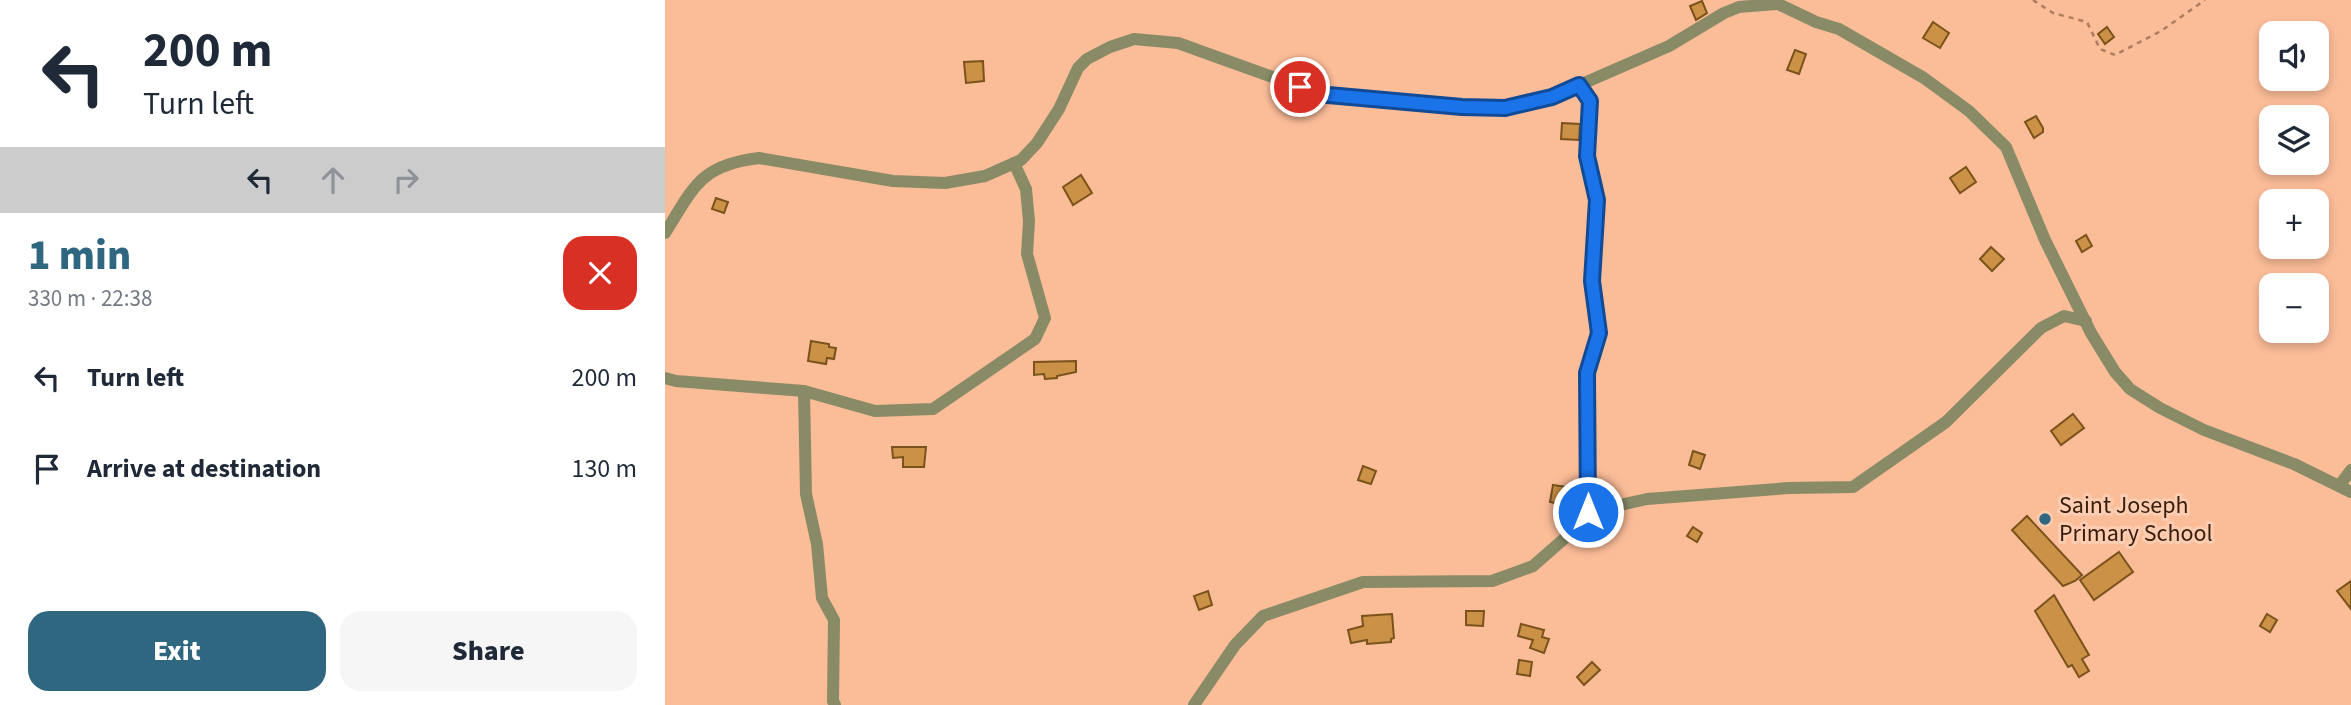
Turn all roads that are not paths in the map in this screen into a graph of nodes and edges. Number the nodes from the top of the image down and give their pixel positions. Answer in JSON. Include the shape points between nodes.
{"nodes":[{"id":1,"x":1773,"y":2,"type":"edge"},
{"id":2,"x":1579,"y":85,"type":"junction"},
{"id":3,"x":1014,"y":163,"type":"junction"},
{"id":4,"x":665,"y":233,"type":"edge"},
{"id":5,"x":2085,"y":321,"type":"junction"},
{"id":6,"x":665,"y":378,"type":"edge"},
{"id":7,"x":804,"y":391,"type":"junction"},
{"id":8,"x":2351,"y":470,"type":"edge"},
{"id":9,"x":2345,"y":489,"type":"edge"},
{"id":10,"x":1588,"y":512,"type":"junction"},
{"id":11,"x":835,"y":705,"type":"edge"},
{"id":12,"x":1194,"y":705,"type":"edge"}],
"edges":[{"from":1,"to":2,"type":"street","via":[[1724,13],[1669,46]]},
{"from":1,"to":5,"type":"street","via":[[1839,29],[1924,78],[1969,111],[2005,147]]},
{"from":2,"to":3,"type":"street","via":[[1505,108],[1317,94],[1178,43],[1134,39],[1110,47],[1078,68],[1037,143]]},
{"from":2,"to":10,"type":"street","via":[[1590,101],[1587,156],[1597,200],[1592,281],[1599,333],[1587,373]]},
{"from":3,"to":4,"type":"street","via":[[985,176],[945,183],[893,181],[759,158],[741,160],[708,172]]},
{"from":3,"to":7,"type":"street","via":[[1026,189],[1027,254],[1045,318],[1035,339],[933,409],[875,411]]},
{"from":5,"to":9,"type":"street","via":[[2130,389],[2204,430]]},
{"from":5,"to":10,"type":"street","via":[[2064,316],[2041,328],[1946,422],[1853,487],[1647,499]]},
{"from":6,"to":7,"type":"street"},
{"from":7,"to":11,"type":"street","via":[[806,494],[822,598],[834,620]]},
{"from":8,"to":9,"type":"street"},
{"from":10,"to":12,"type":"street","via":[[1533,566],[1492,581],[1363,582],[1263,616],[1235,645]]}]}
